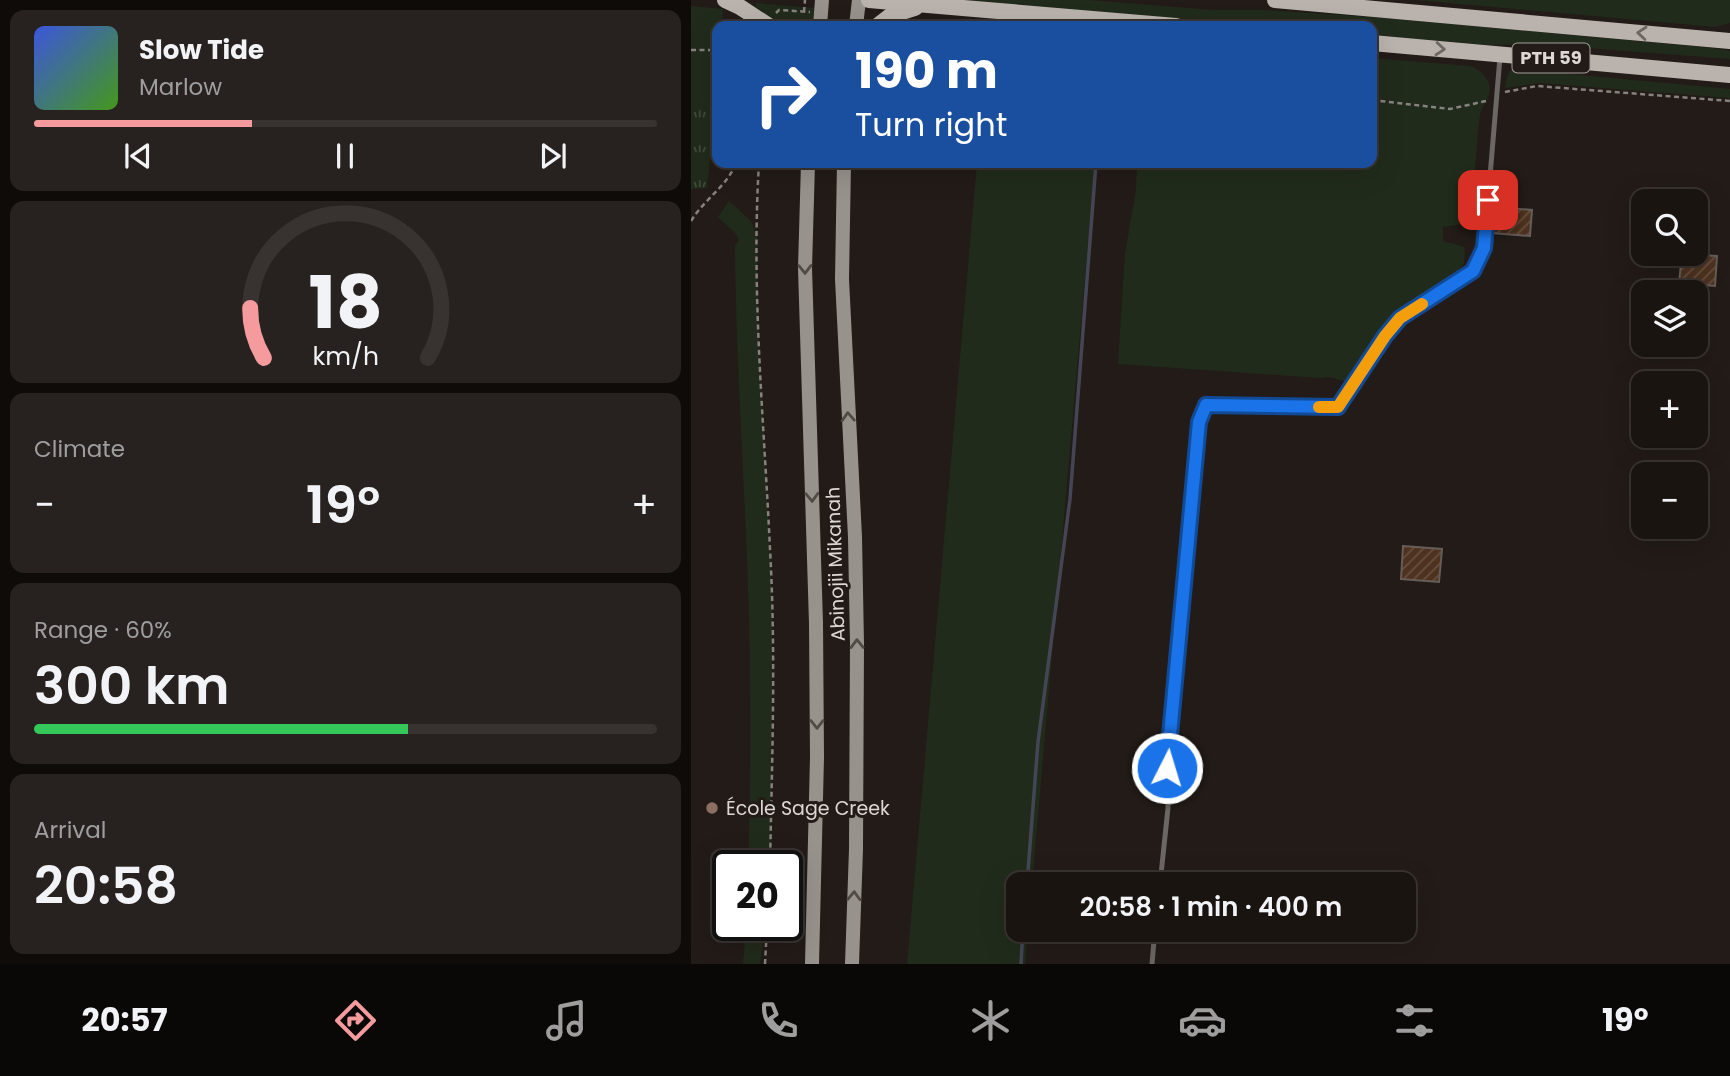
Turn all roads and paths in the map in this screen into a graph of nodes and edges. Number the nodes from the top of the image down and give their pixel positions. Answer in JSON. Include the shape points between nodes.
{"nodes":[{"id":1,"x":725,"y":0,"type":"edge"},
{"id":2,"x":805,"y":0,"type":"edge"},
{"id":3,"x":859,"y":0,"type":"edge"},
{"id":4,"x":869,"y":0,"type":"edge"},
{"id":5,"x":1275,"y":0,"type":"edge"},
{"id":6,"x":925,"y":5,"type":"junction"},
{"id":7,"x":804,"y":12,"type":"junction"},
{"id":8,"x":821,"y":13,"type":"edge"},
{"id":9,"x":762,"y":21,"type":"edge"},
{"id":10,"x":771,"y":21,"type":"edge"},
{"id":11,"x":857,"y":21,"type":"edge"},
{"id":12,"x":883,"y":21,"type":"edge"},
{"id":13,"x":1116,"y":21,"type":"edge"},
{"id":14,"x":1730,"y":30,"type":"edge"},
{"id":15,"x":1710,"y":39,"type":"junction"},
{"id":16,"x":1730,"y":41,"type":"edge"},
{"id":17,"x":1377,"y":43,"type":"edge"},
{"id":18,"x":691,"y":50,"type":"edge"},
{"id":19,"x":712,"y":51,"type":"edge"},
{"id":20,"x":1500,"y":54,"type":"junction"},
{"id":21,"x":1730,"y":75,"type":"edge"},
{"id":22,"x":1497,"y":96,"type":"junction"},
{"id":23,"x":1377,"y":101,"type":"edge"},
{"id":24,"x":1730,"y":101,"type":"edge"},
{"id":25,"x":734,"y":168,"type":"edge"},
{"id":26,"x":759,"y":168,"type":"edge"},
{"id":27,"x":808,"y":168,"type":"edge"},
{"id":28,"x":844,"y":168,"type":"edge"},
{"id":29,"x":691,"y":221,"type":"edge"},
{"id":30,"x":770,"y":850,"type":"edge"},
{"id":31,"x":1161,"y":872,"type":"edge"},
{"id":32,"x":766,"y":941,"type":"edge"},
{"id":33,"x":1154,"y":942,"type":"edge"},
{"id":34,"x":765,"y":964,"type":"edge"},
{"id":35,"x":812,"y":964,"type":"edge"},
{"id":36,"x":852,"y":964,"type":"edge"},
{"id":37,"x":1152,"y":964,"type":"edge"}],
"edges":[{"from":1,"to":9,"type":"main road"},
{"from":2,"to":7,"type":"path"},
{"from":3,"to":11,"type":"street"},
{"from":4,"to":6,"type":"main road"},
{"from":15,"to":5,"type":"main road","number":"PTH 59","one_way":true},
{"from":6,"to":12,"type":"main road"},
{"from":6,"to":13,"type":"main road"},
{"from":7,"to":8,"type":"path"},
{"from":7,"to":10,"type":"path","via":[[779,10]]},
{"from":14,"to":15,"type":"main road"},
{"from":15,"to":16,"type":"main road","number":"PTH 59"},
{"from":17,"to":20,"type":"main road","number":"PTH 59","one_way":true},
{"from":18,"to":19,"type":"path"},
{"from":20,"to":21,"type":"main road","number":"PTH 59"},
{"from":20,"to":22,"type":"lane"},
{"from":22,"to":23,"type":"path","via":[[1450,108]]},
{"from":22,"to":24,"type":"path","via":[[1537,86]]},
{"from":22,"to":31,"type":"lane","via":[[1484,248],[1473,271],[1400,318],[1338,407],[1206,405],[1199,422]]},
{"from":25,"to":29,"type":"path"},
{"from":26,"to":30,"type":"path","via":[[759,346],[772,611]]},
{"from":27,"to":35,"type":"street","name":"Abinojii Mikanah","one_way":true,"via":[[805,268],[816,623]]},
{"from":36,"to":28,"type":"street","name":"Abinojii Mikanah","one_way":true,"via":[[857,644],[842,279]]},
{"from":32,"to":34,"type":"path"},
{"from":33,"to":37,"type":"lane"}]}
